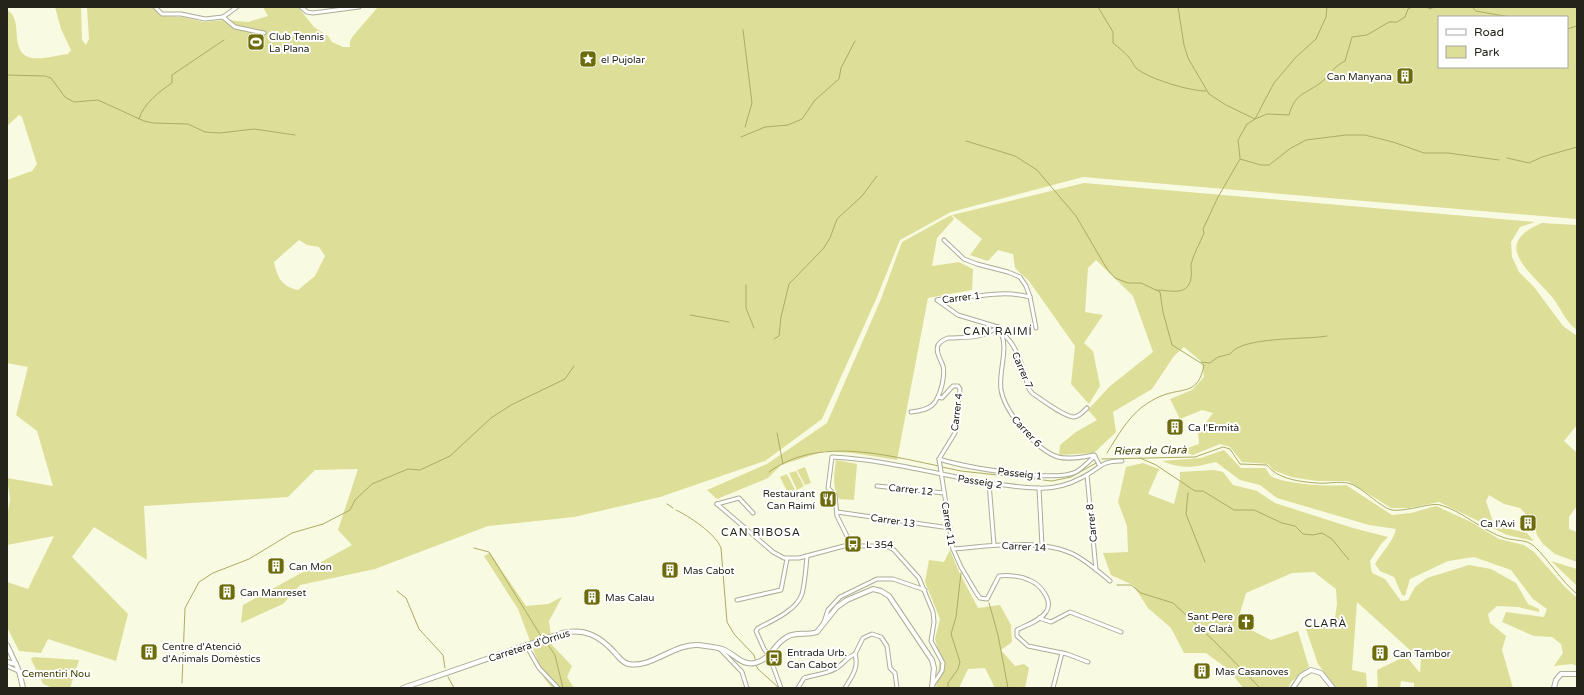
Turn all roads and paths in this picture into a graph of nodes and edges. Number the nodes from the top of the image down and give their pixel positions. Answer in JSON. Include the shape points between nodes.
{"nodes":[{"id":1,"x":155,"y":7,"type":"edge"},
{"id":2,"x":237,"y":7,"type":"edge"},
{"id":3,"x":301,"y":7,"type":"edge"},
{"id":4,"x":359,"y":7,"type":"edge"},
{"id":5,"x":223,"y":17,"type":"junction"},
{"id":6,"x":264,"y":33,"type":"dead end"},
{"id":7,"x":944,"y":240,"type":"dead end"},
{"id":8,"x":1030,"y":297,"type":"junction"},
{"id":9,"x":998,"y":327,"type":"junction"},
{"id":10,"x":1036,"y":328,"type":"dead end"},
{"id":11,"x":1003,"y":334,"type":"junction"},
{"id":12,"x":938,"y":397,"type":"junction"},
{"id":13,"x":1087,"y":408,"type":"dead end"},
{"id":14,"x":911,"y":412,"type":"dead end"},
{"id":15,"x":1095,"y":456,"type":"junction"},
{"id":16,"x":939,"y":460,"type":"junction"},
{"id":17,"x":1122,"y":461,"type":"dead end"},
{"id":18,"x":1100,"y":466,"type":"junction"},
{"id":19,"x":941,"y":474,"type":"junction"},
{"id":20,"x":1086,"y":475,"type":"junction"},
{"id":21,"x":989,"y":483,"type":"junction"},
{"id":22,"x":877,"y":486,"type":"dead end"},
{"id":23,"x":1039,"y":488,"type":"junction"},
{"id":24,"x":944,"y":493,"type":"junction"},
{"id":25,"x":837,"y":512,"type":"junction"},
{"id":26,"x":753,"y":514,"type":"dead end"},
{"id":27,"x":950,"y":528,"type":"junction"},
{"id":28,"x":994,"y":545,"type":"junction"},
{"id":29,"x":852,"y":546,"type":"junction"},
{"id":30,"x":1042,"y":546,"type":"junction"},
{"id":31,"x":953,"y":549,"type":"junction"},
{"id":32,"x":807,"y":556,"type":"junction"},
{"id":33,"x":787,"y":559,"type":"junction"},
{"id":34,"x":1096,"y":570,"type":"junction"},
{"id":35,"x":1110,"y":581,"type":"dead end"},
{"id":36,"x":925,"y":590,"type":"junction"},
{"id":37,"x":737,"y":600,"type":"dead end"},
{"id":38,"x":1039,"y":618,"type":"junction"},
{"id":39,"x":823,"y":626,"type":"junction"},
{"id":40,"x":1121,"y":632,"type":"dead end"},
{"id":41,"x":7,"y":645,"type":"edge"},
{"id":42,"x":526,"y":646,"type":"junction"},
{"id":43,"x":718,"y":648,"type":"junction"},
{"id":44,"x":1062,"y":653,"type":"junction"},
{"id":45,"x":856,"y":654,"type":"junction"},
{"id":46,"x":769,"y":655,"type":"junction"},
{"id":47,"x":7,"y":662,"type":"edge"},
{"id":48,"x":1088,"y":662,"type":"dead end"},
{"id":49,"x":16,"y":664,"type":"junction"},
{"id":50,"x":7,"y":666,"type":"edge"},
{"id":51,"x":19,"y":671,"type":"junction"},
{"id":52,"x":1577,"y":674,"type":"edge"},
{"id":53,"x":23,"y":687,"type":"edge"},
{"id":54,"x":932,"y":687,"type":"edge"},
{"id":55,"x":403,"y":688,"type":"edge"},
{"id":56,"x":558,"y":688,"type":"edge"},
{"id":57,"x":747,"y":688,"type":"edge"},
{"id":58,"x":781,"y":688,"type":"edge"},
{"id":59,"x":798,"y":688,"type":"edge"},
{"id":60,"x":845,"y":688,"type":"edge"},
{"id":61,"x":897,"y":688,"type":"edge"},
{"id":62,"x":1053,"y":688,"type":"edge"},
{"id":63,"x":1293,"y":688,"type":"edge"},
{"id":64,"x":1333,"y":688,"type":"edge"},
{"id":65,"x":1554,"y":688,"type":"edge"}],
"edges":[{"from":1,"to":5,"type":"street","via":[[162,14],[181,14],[205,19]]},
{"from":2,"to":5,"type":"street"},
{"from":3,"to":4,"type":"street","via":[[313,13]]},
{"from":5,"to":6,"type":"street","via":[[235,27]]},
{"from":7,"to":8,"type":"street","via":[[964,259],[1020,277]]},
{"from":8,"to":9,"type":"street","name":"Carrer 1","via":[[1012,293],[993,293],[952,296],[937,300],[958,315]]},
{"from":8,"to":10,"type":"street"},
{"from":9,"to":11,"type":"street"},
{"from":9,"to":12,"type":"street","via":[[981,336],[948,338],[938,346],[944,373]]},
{"from":11,"to":13,"type":"street","name":"Carrer 7","via":[[1020,359],[1032,393],[1073,417],[1080,415]]},
{"from":11,"to":15,"type":"street","name":"Carrer 6","via":[[1001,389],[1014,419],[1033,440],[1058,457],[1078,458],[1094,454]]},
{"from":12,"to":14,"type":"street","via":[[929,408]]},
{"from":12,"to":16,"type":"street","name":"Carrer 4","via":[[942,398],[953,386],[960,389],[955,433]]},
{"from":15,"to":16,"type":"street","name":"Passeig 1","via":[[1076,472],[1058,476],[958,465]]},
{"from":15,"to":18,"type":"street"},
{"from":16,"to":19,"type":"street","name":"Carrer 11"},
{"from":17,"to":18,"type":"street","name":"Passeig 2","via":[[1107,461]]},
{"from":18,"to":20,"type":"street","name":"Passeig 2"},
{"from":19,"to":21,"type":"street","name":"Passeig 2"},
{"from":19,"to":24,"type":"street","name":"Carrer 11"},
{"from":19,"to":25,"type":"street","name":"Passeig 2","via":[[858,458],[832,456],[828,488],[835,495]]},
{"from":20,"to":23,"type":"street","name":"Passeig 2","via":[[1064,485]]},
{"from":20,"to":34,"type":"street","name":"Carrer 8"},
{"from":21,"to":23,"type":"street","name":"Passeig 2"},
{"from":21,"to":28,"type":"street"},
{"from":22,"to":24,"type":"street","name":"Carrer 12"},
{"from":23,"to":30,"type":"street"},
{"from":24,"to":27,"type":"street","name":"Carrer 11"},
{"from":25,"to":27,"type":"street","name":"Carrer 13"},
{"from":25,"to":29,"type":"street","via":[[839,522]]},
{"from":26,"to":33,"type":"street","via":[[739,498],[717,504],[773,552]]},
{"from":27,"to":31,"type":"street","name":"Carrer 11"},
{"from":28,"to":30,"type":"street","name":"Carrer 14"},
{"from":28,"to":31,"type":"street","name":"Carrer 14"},
{"from":29,"to":32,"type":"street"},
{"from":29,"to":36,"type":"street","via":[[889,547],[919,578]]},
{"from":30,"to":34,"type":"street","name":"Carrer 14","via":[[1074,555]]},
{"from":31,"to":38,"type":"street","name":"Carrer 11","via":[[970,583],[983,599],[990,596],[999,576],[1032,580],[1048,599],[1047,610]]},
{"from":32,"to":33,"type":"street"},
{"from":32,"to":46,"type":"street","via":[[802,594],[797,603],[756,631]]},
{"from":33,"to":37,"type":"street","via":[[781,590]]},
{"from":34,"to":35,"type":"street","name":"Carrer 14"},
{"from":36,"to":39,"type":"street","via":[[893,579],[877,579],[840,597],[828,610]]},
{"from":36,"to":54,"type":"street","via":[[935,618],[931,641],[943,663],[942,671]]},
{"from":38,"to":40,"type":"street","via":[[1051,622],[1070,612]]},
{"from":38,"to":44,"type":"street","via":[[1017,630],[1016,636],[1028,646]]},
{"from":39,"to":46,"type":"street","name":"Carretera d'Òrrius","via":[[813,634],[788,636]]},
{"from":39,"to":54,"type":"street","name":"Carretera d'Òrrius","via":[[837,607],[847,600],[870,590],[885,594],[930,656],[934,668]]},
{"from":41,"to":49,"type":"street"},
{"from":42,"to":43,"type":"street","name":"Carretera d'Òrrius","via":[[562,633],[582,631],[598,637],[620,660],[633,665],[691,645]]},
{"from":42,"to":55,"type":"street","name":"Carretera d'Òrrius"},
{"from":42,"to":56,"type":"street","via":[[543,672]]},
{"from":43,"to":46,"type":"street","name":"Carretera d'Òrrius","via":[[746,663],[759,661]]},
{"from":43,"to":57,"type":"street","via":[[742,672]]},
{"from":44,"to":48,"type":"street"},
{"from":44,"to":62,"type":"street"},
{"from":45,"to":59,"type":"street","via":[[833,671],[804,678]]},
{"from":45,"to":60,"type":"street","via":[[858,662],[855,672]]},
{"from":45,"to":61,"type":"street","via":[[863,638],[872,634],[881,637],[887,646],[890,668],[895,673]]},
{"from":46,"to":58,"type":"street"},
{"from":47,"to":49,"type":"street"},
{"from":49,"to":51,"type":"street"},
{"from":50,"to":51,"type":"street"},
{"from":51,"to":53,"type":"street"},
{"from":52,"to":65,"type":"street","via":[[1561,674]]},
{"from":63,"to":64,"type":"street","via":[[1301,676],[1311,670],[1321,672]]}]}
